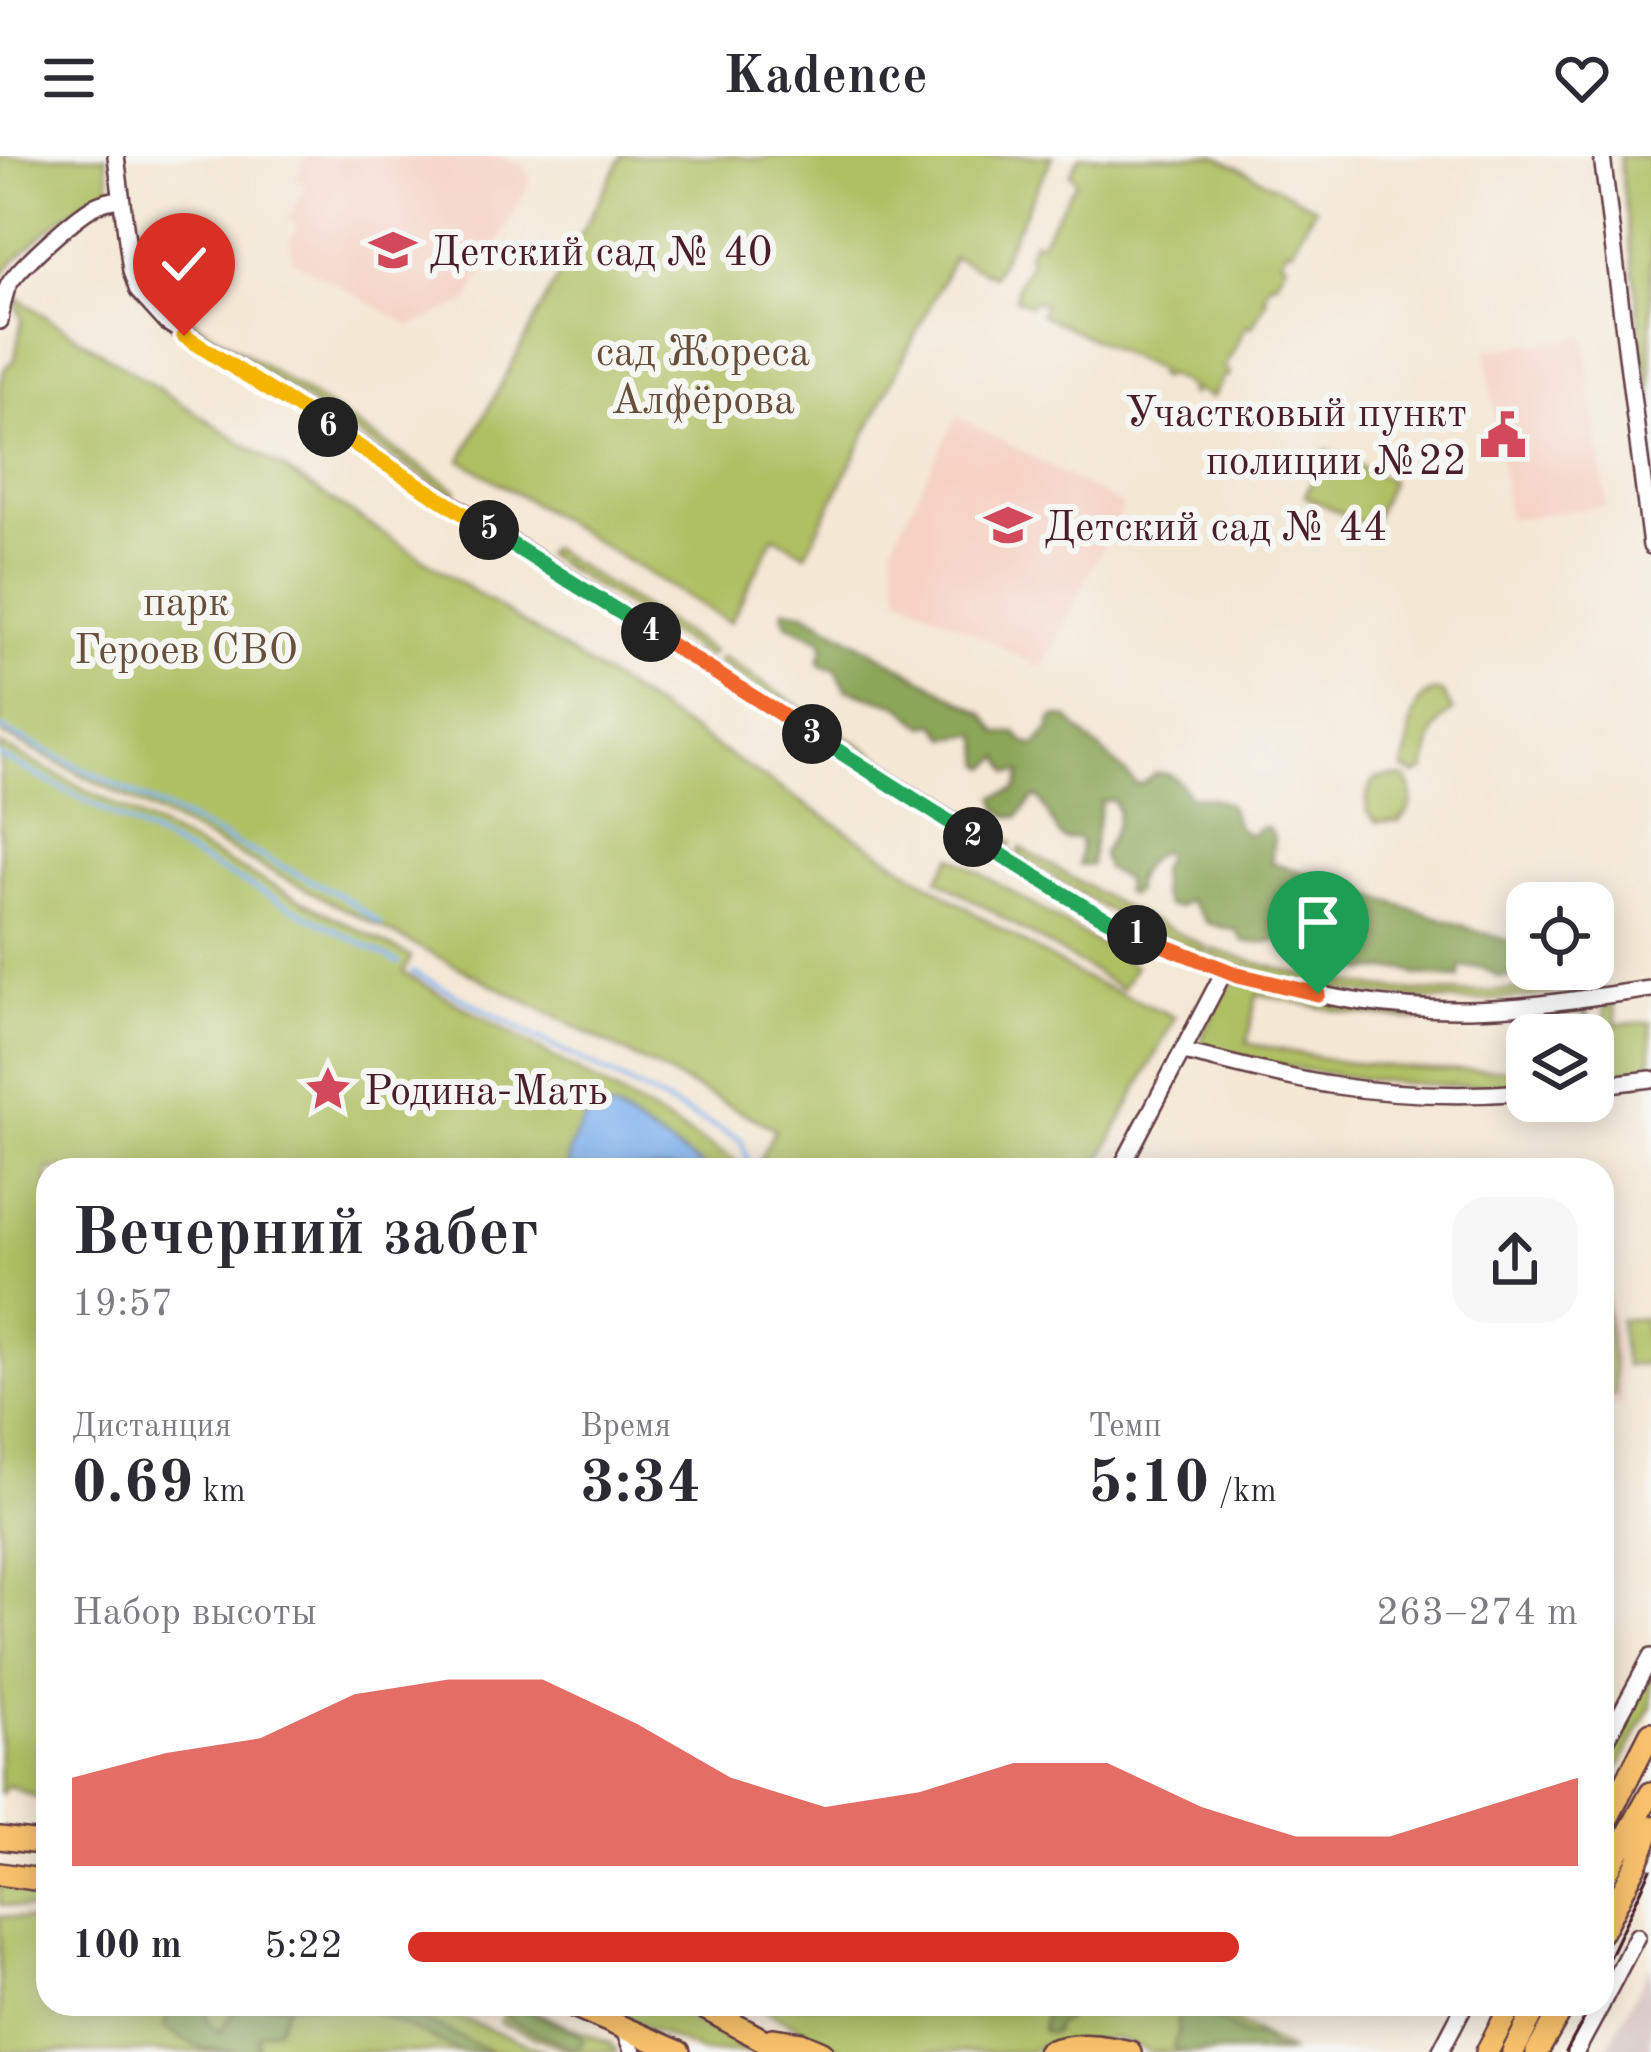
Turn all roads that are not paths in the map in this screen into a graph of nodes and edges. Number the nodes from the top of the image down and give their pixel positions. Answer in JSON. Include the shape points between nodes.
{"nodes":[{"id":1,"x":116,"y":156,"type":"edge"},
{"id":2,"x":1602,"y":156,"type":"edge"},
{"id":3,"x":121,"y":199,"type":"junction"},
{"id":4,"x":0,"y":321,"type":"edge"},
{"id":5,"x":1651,"y":546,"type":"edge"},
{"id":6,"x":1225,"y":970,"type":"junction"},
{"id":7,"x":1651,"y":989,"type":"edge"},
{"id":8,"x":1183,"y":1052,"type":"junction"},
{"id":9,"x":1651,"y":1079,"type":"edge"},
{"id":10,"x":1614,"y":1083,"type":"edge"},
{"id":11,"x":1506,"y":1092,"type":"edge"},
{"id":12,"x":1126,"y":1158,"type":"edge"},
{"id":13,"x":1651,"y":1657,"type":"edge"},
{"id":14,"x":1614,"y":1726,"type":"edge"},
{"id":15,"x":1651,"y":1732,"type":"edge"},
{"id":16,"x":1651,"y":1793,"type":"edge"},
{"id":17,"x":1614,"y":1805,"type":"edge"},
{"id":18,"x":1651,"y":1827,"type":"edge"},
{"id":19,"x":0,"y":1838,"type":"edge"},
{"id":20,"x":36,"y":1842,"type":"edge"},
{"id":21,"x":1614,"y":1859,"type":"edge"},
{"id":22,"x":0,"y":1874,"type":"edge"},
{"id":23,"x":36,"y":1879,"type":"edge"},
{"id":24,"x":1614,"y":1908,"type":"edge"},
{"id":25,"x":1637,"y":1936,"type":"dead end"},
{"id":26,"x":1614,"y":1981,"type":"edge"},
{"id":27,"x":598,"y":2016,"type":"edge"},
{"id":28,"x":727,"y":2016,"type":"edge"},
{"id":29,"x":1459,"y":2016,"type":"edge"},
{"id":30,"x":1506,"y":2016,"type":"edge"},
{"id":31,"x":1532,"y":2016,"type":"edge"},
{"id":32,"x":1558,"y":2016,"type":"edge"},
{"id":33,"x":1596,"y":2016,"type":"edge"},
{"id":34,"x":622,"y":2026,"type":"junction"},
{"id":35,"x":759,"y":2037,"type":"junction"},
{"id":36,"x":633,"y":2052,"type":"edge"},
{"id":37,"x":679,"y":2052,"type":"edge"},
{"id":38,"x":785,"y":2052,"type":"edge"},
{"id":39,"x":822,"y":2052,"type":"edge"},
{"id":40,"x":1048,"y":2052,"type":"edge"},
{"id":41,"x":1130,"y":2052,"type":"edge"},
{"id":42,"x":1440,"y":2052,"type":"edge"},
{"id":43,"x":1487,"y":2052,"type":"edge"},
{"id":44,"x":1513,"y":2052,"type":"edge"},
{"id":45,"x":1538,"y":2052,"type":"edge"},
{"id":46,"x":1576,"y":2052,"type":"edge"}],
"edges":[{"from":1,"to":3,"type":"street"},
{"from":2,"to":5,"type":"street"},
{"from":3,"to":4,"type":"street","via":[[86,212],[25,266],[9,285]]},
{"from":3,"to":6,"type":"street","via":[[138,291],[184,336],[1088,909]]},
{"from":6,"to":7,"type":"street","via":[[1324,995],[1434,1009]]},
{"from":6,"to":8,"type":"street"},
{"from":8,"to":11,"type":"street","via":[[1330,1085]]},
{"from":8,"to":12,"type":"street"},
{"from":9,"to":10,"type":"street"},
{"from":13,"to":14,"type":"street"},
{"from":15,"to":17,"type":"main road"},
{"from":16,"to":21,"type":"main road"},
{"from":18,"to":24,"type":"main road"},
{"from":19,"to":20,"type":"main road"},
{"from":22,"to":23,"type":"main road"},
{"from":25,"to":26,"type":"street"},
{"from":27,"to":34,"type":"main road"},
{"from":28,"to":35,"type":"main road"},
{"from":29,"to":42,"type":"street"},
{"from":30,"to":43,"type":"main road"},
{"from":31,"to":44,"type":"main road"},
{"from":32,"to":45,"type":"main road"},
{"from":33,"to":46,"type":"street"},
{"from":34,"to":36,"type":"street"},
{"from":34,"to":37,"type":"main road"},
{"from":35,"to":38,"type":"main road"},
{"from":35,"to":39,"type":"main road"},
{"from":40,"to":41,"type":"main road","via":[[1087,2044]]}]}
